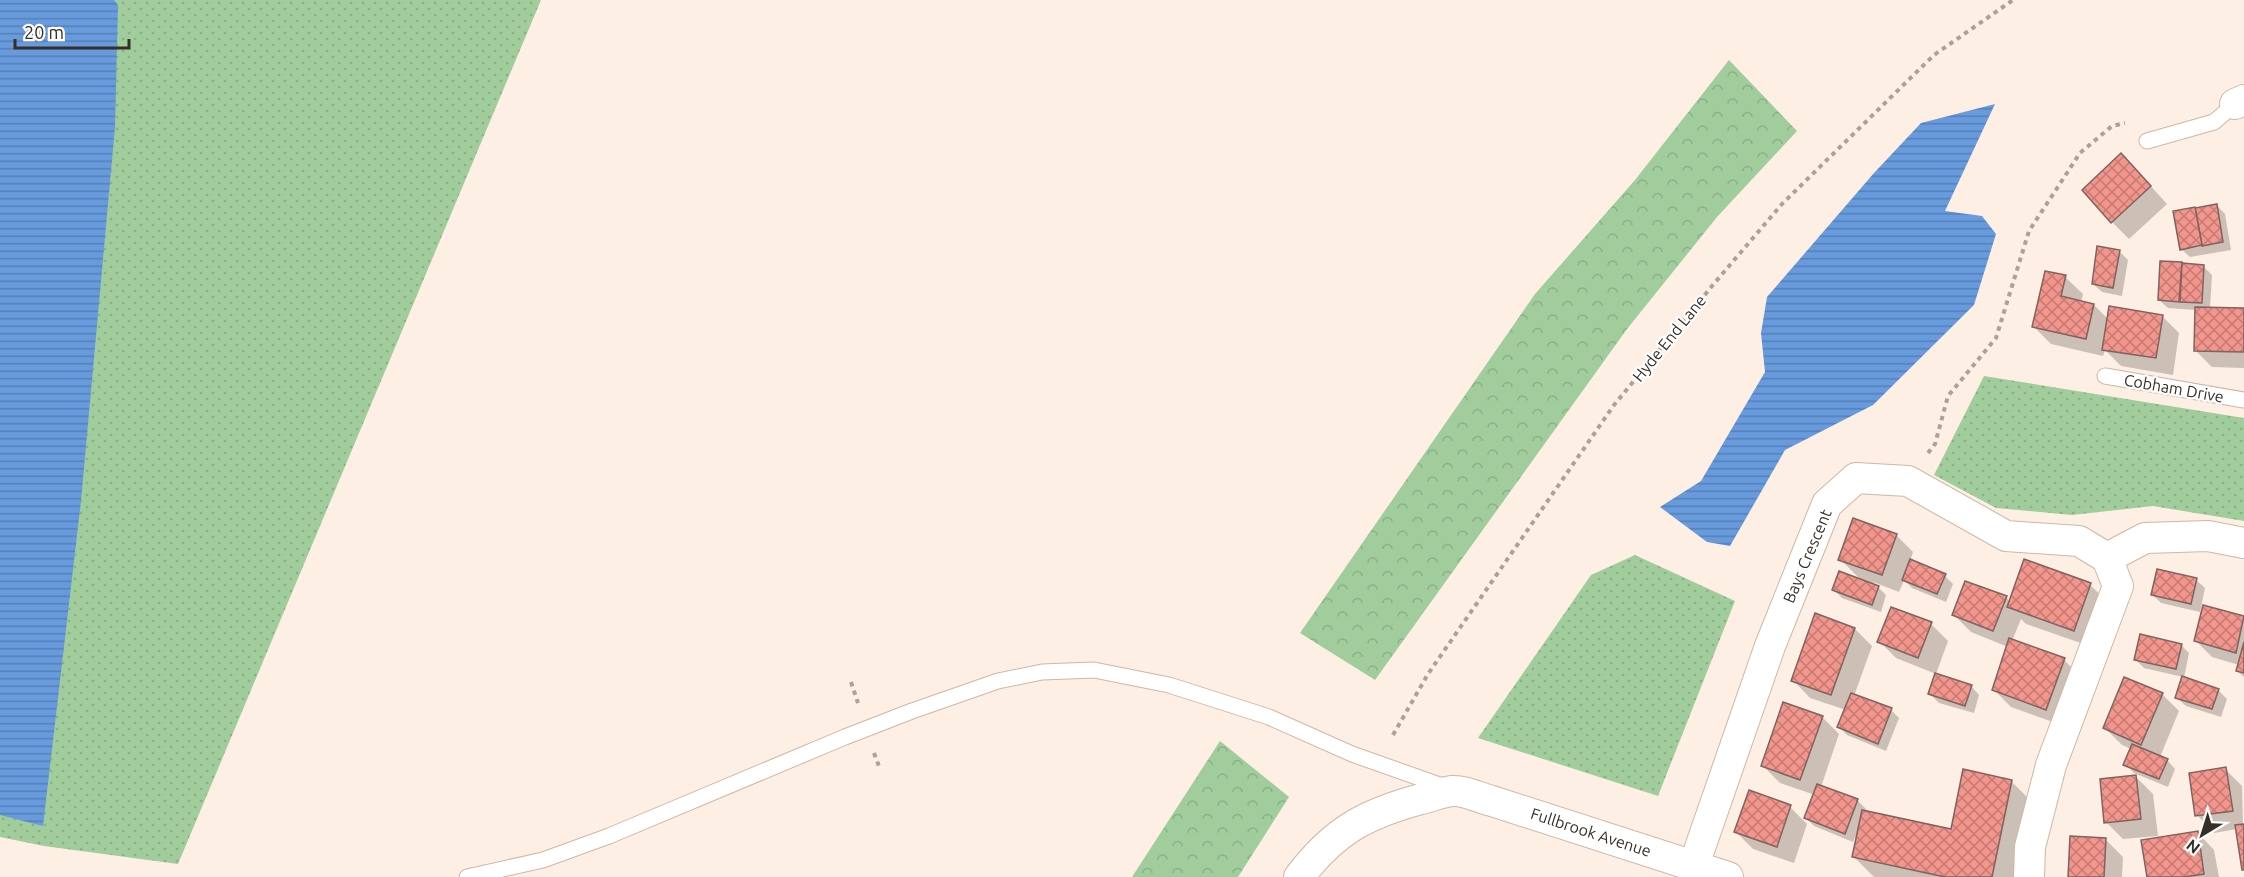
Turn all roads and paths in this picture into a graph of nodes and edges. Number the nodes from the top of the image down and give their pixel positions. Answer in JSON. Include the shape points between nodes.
{"nodes":[{"id":1,"x":2013,"y":0,"type":"edge"},
{"id":2,"x":2239,"y":102,"type":"edge"},
{"id":3,"x":2133,"y":121,"type":"dead end"},
{"id":4,"x":2147,"y":141,"type":"dead end"},
{"id":5,"x":2105,"y":376,"type":"dead end"},
{"id":6,"x":2244,"y":400,"type":"edge"},
{"id":7,"x":1908,"y":481,"type":"junction"},
{"id":8,"x":2244,"y":543,"type":"edge"},
{"id":9,"x":2107,"y":558,"type":"junction"},
{"id":10,"x":1393,"y":735,"type":"dead end"},
{"id":11,"x":1453,"y":790,"type":"junction"},
{"id":12,"x":1694,"y":865,"type":"junction"},
{"id":13,"x":467,"y":877,"type":"edge"},
{"id":14,"x":1299,"y":877,"type":"edge"},
{"id":15,"x":1728,"y":877,"type":"edge"},
{"id":16,"x":2029,"y":877,"type":"edge"}],
"edges":[{"from":1,"to":10,"type":"path","name":"Hyde End Lane","via":[[1934,55],[1782,204],[1712,286],[1614,405],[1428,674]]},
{"from":2,"to":4,"type":"lane","via":[[2214,122]]},
{"from":3,"to":7,"type":"path","via":[[2112,126],[2080,153],[2029,231],[1996,338],[1948,396],[1935,444]]},
{"from":5,"to":6,"type":"lane","name":"Cobham Drive"},
{"from":7,"to":9,"type":"street","name":"Bays Crescent","via":[[2006,536],[2079,541]]},
{"from":7,"to":12,"type":"street","name":"Bays Crescent","via":[[1856,478],[1827,504],[1770,646]]},
{"from":8,"to":9,"type":"street","via":[[2208,536],[2145,538]]},
{"from":9,"to":16,"type":"street","via":[[2118,586],[2051,765],[2031,847]]},
{"from":11,"to":12,"type":"street","name":"Fullbrook Avenue"},
{"from":11,"to":13,"type":"lane","via":[[1352,754],[1269,717],[1179,688],[1094,670],[1042,672],[998,681],[866,729],[554,856]]},
{"from":11,"to":14,"type":"street","via":[[1363,819],[1317,854]]},
{"from":12,"to":15,"type":"street","name":"Fullbrook Avenue"}]}
